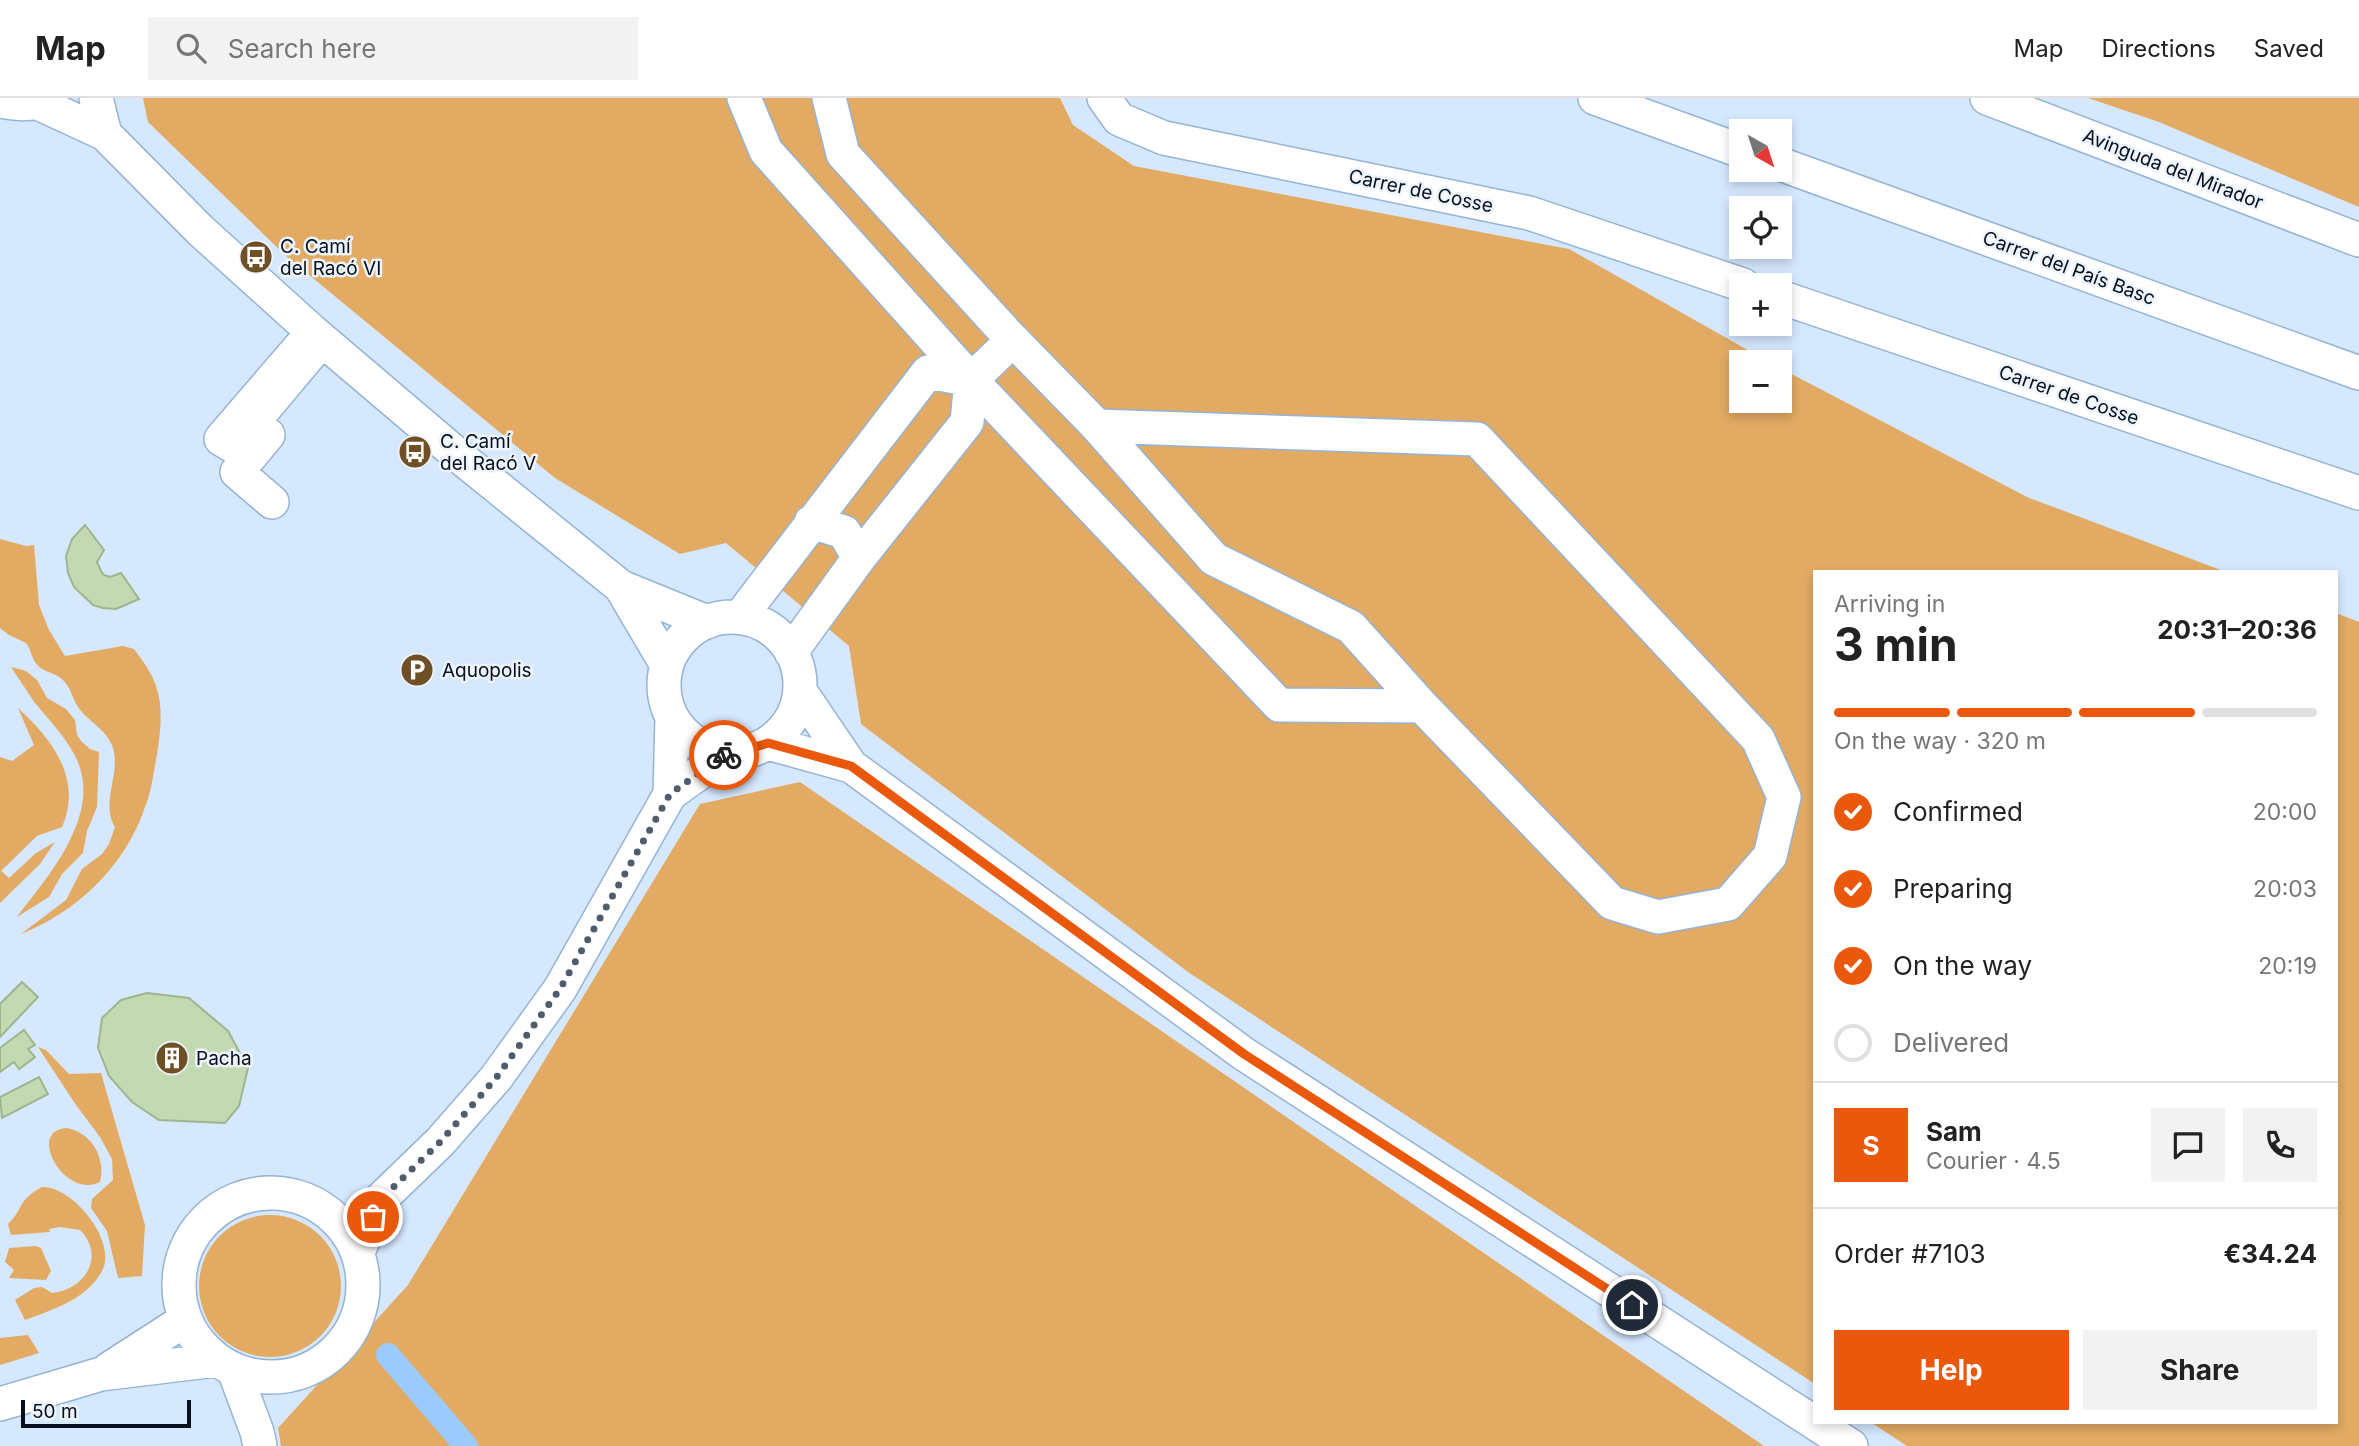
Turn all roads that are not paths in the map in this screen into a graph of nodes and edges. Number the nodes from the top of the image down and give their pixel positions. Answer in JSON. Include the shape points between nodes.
{"nodes":[{"id":1,"x":96,"y":98,"type":"edge"},
{"id":2,"x":744,"y":98,"type":"edge"},
{"id":3,"x":829,"y":98,"type":"edge"},
{"id":4,"x":1104,"y":98,"type":"edge"},
{"id":5,"x":1595,"y":98,"type":"edge"},
{"id":6,"x":1987,"y":98,"type":"edge"},
{"id":7,"x":0,"y":101,"type":"edge"},
{"id":8,"x":45,"y":101,"type":"edge"},
{"id":9,"x":105,"y":134,"type":"junction"},
{"id":10,"x":1729,"y":146,"type":"edge"},
{"id":11,"x":1792,"y":168,"type":"edge"},
{"id":12,"x":2359,"y":240,"type":"edge"},
{"id":13,"x":1729,"y":280,"type":"edge"},
{"id":14,"x":1792,"y":302,"type":"edge"},
{"id":15,"x":1013,"y":340,"type":"junction"},
{"id":16,"x":325,"y":342,"type":"junction"},
{"id":17,"x":2359,"y":373,"type":"edge"},
{"id":18,"x":971,"y":380,"type":"junction"},
{"id":19,"x":1097,"y":426,"type":"junction"},
{"id":20,"x":2359,"y":492,"type":"edge"},
{"id":21,"x":272,"y":502,"type":"dead end"},
{"id":22,"x":811,"y":522,"type":"junction"},
{"id":23,"x":859,"y":558,"type":"junction"},
{"id":24,"x":621,"y":587,"type":"junction"},
{"id":25,"x":740,"y":617,"type":"junction"},
{"id":26,"x":707,"y":622,"type":"junction"},
{"id":27,"x":792,"y":652,"type":"junction"},
{"id":28,"x":667,"y":665,"type":"junction"},
{"id":29,"x":800,"y":691,"type":"junction"},
{"id":30,"x":1422,"y":706,"type":"junction"},
{"id":31,"x":672,"y":717,"type":"junction"},
{"id":32,"x":768,"y":743,"type":"junction"},
{"id":33,"x":727,"y":752,"type":"junction"},
{"id":34,"x":851,"y":766,"type":"junction"},
{"id":35,"x":670,"y":794,"type":"junction"},
{"id":36,"x":381,"y":1199,"type":"junction"},
{"id":37,"x":330,"y":1213,"type":"junction"},
{"id":38,"x":358,"y":1252,"type":"junction"},
{"id":39,"x":185,"y":1320,"type":"junction"},
{"id":40,"x":225,"y":1365,"type":"junction"},
{"id":41,"x":101,"y":1374,"type":"junction"},
{"id":42,"x":283,"y":1376,"type":"junction"},
{"id":43,"x":0,"y":1404,"type":"edge"},
{"id":44,"x":1813,"y":1422,"type":"edge"},
{"id":45,"x":1817,"y":1424,"type":"edge"},
{"id":46,"x":258,"y":1439,"type":"edge"},
{"id":47,"x":1851,"y":1446,"type":"edge"}],
"edges":[{"from":1,"to":9,"type":"street"},
{"from":2,"to":18,"type":"street","via":[[766,151]]},
{"from":3,"to":15,"type":"street","via":[[843,154]]},
{"from":4,"to":13,"type":"street","name":"Carrer de Cosse","via":[[1119,119],[1164,138],[1529,213]]},
{"from":5,"to":10,"type":"street"},
{"from":6,"to":12,"type":"street","name":"Avinguda del Mirador"},
{"from":7,"to":8,"type":"street","via":[[17,105]]},
{"from":8,"to":9,"type":"street"},
{"from":9,"to":16,"type":"street","via":[[200,230]]},
{"from":11,"to":17,"type":"street","name":"Carrer del País Basc"},
{"from":14,"to":20,"type":"street","name":"Carrer de Cosse"},
{"from":15,"to":18,"type":"street"},
{"from":15,"to":19,"type":"street"},
{"from":16,"to":21,"type":"street","via":[[237,472]]},
{"from":16,"to":24,"type":"street"},
{"from":18,"to":22,"type":"street","via":[[928,372]]},
{"from":18,"to":23,"type":"street","via":[[967,422]]},
{"from":18,"to":30,"type":"street","via":[[1279,705]]},
{"from":19,"to":30,"type":"street","via":[[1214,558],[1351,627]]},
{"from":19,"to":30,"type":"street","via":[[1477,439],[1758,740],[1784,797],[1770,856],[1728,904],[1658,917],[1612,903]]},
{"from":22,"to":23,"type":"street","via":[[844,532]]},
{"from":22,"to":25,"type":"street"},
{"from":23,"to":27,"type":"street"},
{"from":24,"to":26,"type":"street"},
{"from":24,"to":28,"type":"street"},
{"from":25,"to":26,"type":"street"},
{"from":25,"to":27,"type":"street","via":[[775,632]]},
{"from":26,"to":28,"type":"street","via":[[682,639]]},
{"from":27,"to":29,"type":"street"},
{"from":28,"to":31,"type":"street","via":[[665,692]]},
{"from":29,"to":32,"type":"street","via":[[790,721]]},
{"from":29,"to":34,"type":"street"},
{"from":31,"to":33,"type":"street","via":[[695,742]]},
{"from":31,"to":35,"type":"street"},
{"from":32,"to":33,"type":"street"},
{"from":32,"to":34,"type":"street"},
{"from":33,"to":35,"type":"street"},
{"from":34,"to":44,"type":"street","via":[[1244,1054]]},
{"from":35,"to":36,"type":"street","via":[[560,989],[496,1078]]},
{"from":36,"to":37,"type":"street"},
{"from":36,"to":38,"type":"street"},
{"from":37,"to":38,"type":"street"},
{"from":37,"to":39,"type":"street","via":[[285,1193],[237,1198],[216,1210],[198,1227],[179,1272]]},
{"from":38,"to":42,"type":"street","via":[[363,1293],[350,1332],[321,1362]]},
{"from":39,"to":40,"type":"street","via":[[198,1342]]},
{"from":39,"to":41,"type":"street"},
{"from":40,"to":41,"type":"street"},
{"from":40,"to":42,"type":"street","via":[[266,1377]]},
{"from":40,"to":46,"type":"street"},
{"from":41,"to":43,"type":"street"},
{"from":42,"to":46,"type":"street"},
{"from":45,"to":47,"type":"street"}]}
